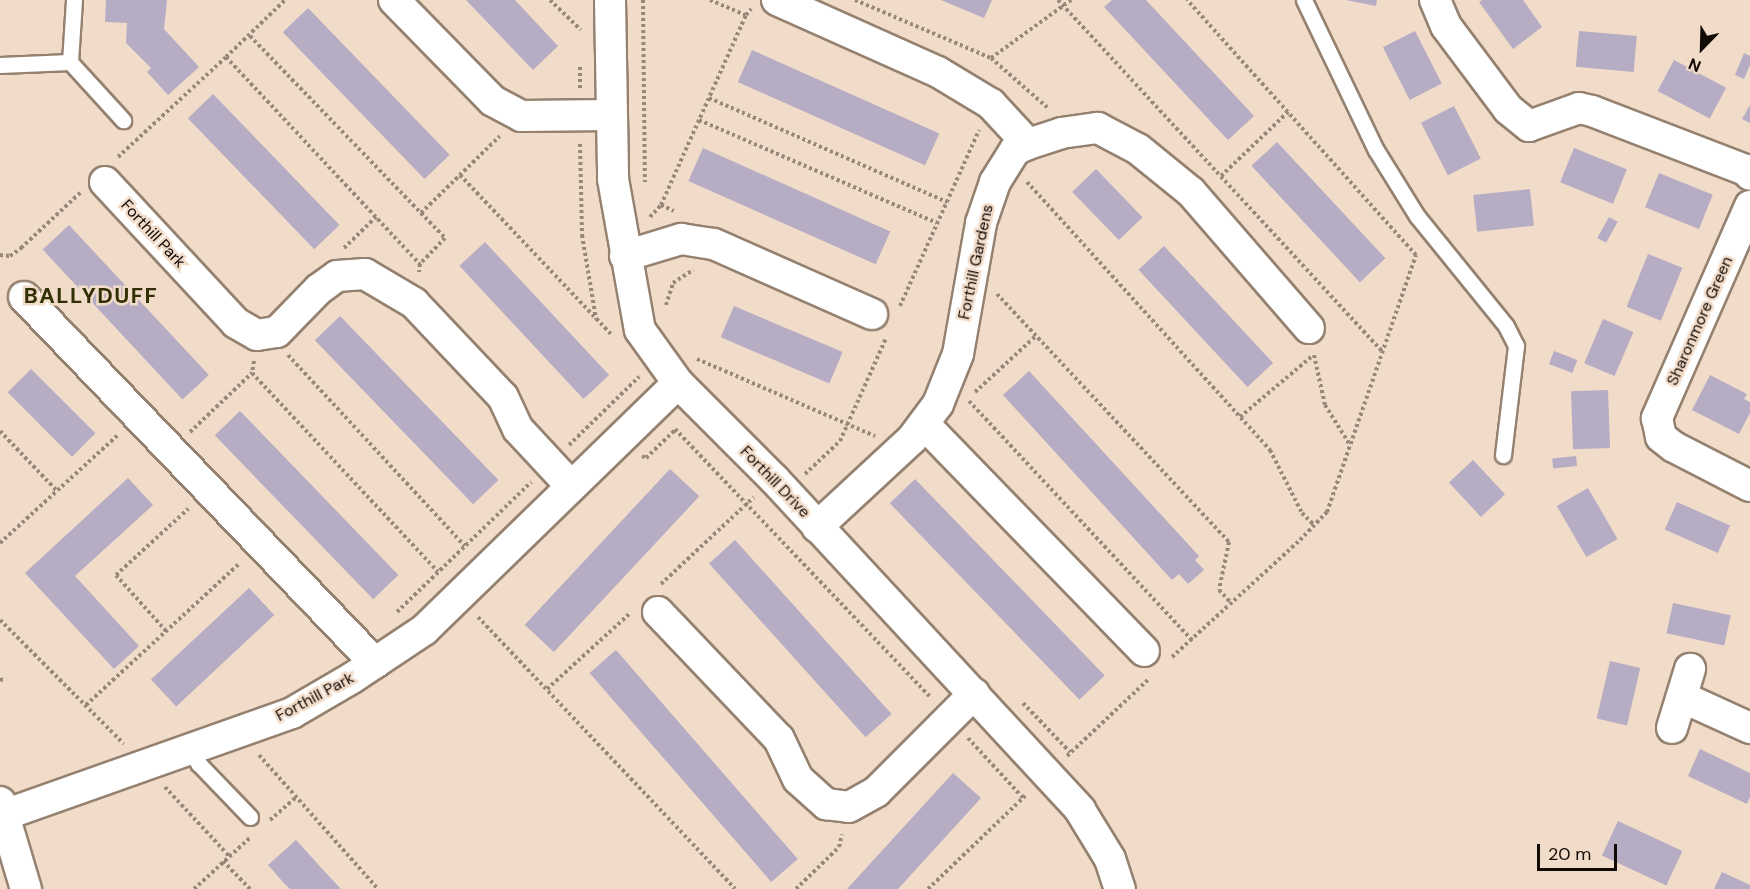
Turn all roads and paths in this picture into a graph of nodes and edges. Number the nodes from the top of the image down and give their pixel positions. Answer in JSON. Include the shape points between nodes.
{"nodes":[{"id":1,"x":74,"y":0,"type":"edge"},
{"id":2,"x":285,"y":0,"type":"edge"},
{"id":3,"x":394,"y":0,"type":"edge"},
{"id":4,"x":550,"y":0,"type":"edge"},
{"id":5,"x":610,"y":0,"type":"edge"},
{"id":6,"x":643,"y":0,"type":"edge"},
{"id":7,"x":710,"y":0,"type":"edge"},
{"id":8,"x":1058,"y":0,"type":"edge"},
{"id":9,"x":1071,"y":0,"type":"edge"},
{"id":10,"x":1187,"y":0,"type":"edge"},
{"id":11,"x":1304,"y":0,"type":"edge"},
{"id":12,"x":1435,"y":0,"type":"edge"},
{"id":13,"x":765,"y":4,"type":"edge"},
{"id":14,"x":1063,"y":6,"type":"junction"},
{"id":15,"x":746,"y":15,"type":"junction"},
{"id":16,"x":581,"y":30,"type":"dead end"},
{"id":17,"x":250,"y":36,"type":"junction"},
{"id":18,"x":226,"y":57,"type":"junction"},
{"id":19,"x":991,"y":58,"type":"dead end"},
{"id":20,"x":70,"y":62,"type":"junction"},
{"id":21,"x":0,"y":65,"type":"edge"},
{"id":22,"x":709,"y":98,"type":"junction"},
{"id":23,"x":991,"y":104,"type":"junction"},
{"id":24,"x":1288,"y":112,"type":"junction"},
{"id":25,"x":610,"y":115,"type":"junction"},
{"id":26,"x":521,"y":116,"type":"junction"},
{"id":27,"x":123,"y":120,"type":"dead end"},
{"id":28,"x":699,"y":120,"type":"junction"},
{"id":29,"x":1018,"y":152,"type":"junction"},
{"id":30,"x":460,"y":175,"type":"junction"},
{"id":31,"x":1750,"y":175,"type":"edge"},
{"id":32,"x":1221,"y":176,"type":"junction"},
{"id":33,"x":101,"y":178,"type":"junction"},
{"id":34,"x":645,"y":184,"type":"dead end"},
{"id":35,"x":947,"y":202,"type":"junction"},
{"id":36,"x":647,"y":206,"type":"dead end"},
{"id":37,"x":1750,"y":206,"type":"edge"},
{"id":38,"x":421,"y":213,"type":"junction"},
{"id":39,"x":650,"y":217,"type":"junction"},
{"id":40,"x":938,"y":223,"type":"junction"},
{"id":41,"x":632,"y":254,"type":"junction"},
{"id":42,"x":0,"y":255,"type":"edge"},
{"id":43,"x":420,"y":264,"type":"junction"},
{"id":44,"x":973,"y":276,"type":"junction"},
{"id":45,"x":24,"y":297,"type":"dead end"},
{"id":46,"x":414,"y":303,"type":"junction"},
{"id":47,"x":886,"y":320,"type":"junction"},
{"id":48,"x":262,"y":335,"type":"junction"},
{"id":49,"x":613,"y":336,"type":"dead end"},
{"id":50,"x":1036,"y":336,"type":"junction"},
{"id":51,"x":1311,"y":341,"type":"junction"},
{"id":52,"x":1383,"y":352,"type":"junction"},
{"id":53,"x":695,"y":359,"type":"dead end"},
{"id":54,"x":252,"y":373,"type":"junction"},
{"id":55,"x":672,"y":374,"type":"junction"},
{"id":56,"x":968,"y":399,"type":"junction"},
{"id":57,"x":139,"y":416,"type":"junction"},
{"id":58,"x":1240,"y":417,"type":"junction"},
{"id":59,"x":848,"y":424,"type":"junction"},
{"id":60,"x":930,"y":428,"type":"junction"},
{"id":61,"x":675,"y":429,"type":"dead end"},
{"id":62,"x":0,"y":431,"type":"edge"},
{"id":63,"x":1350,"y":446,"type":"junction"},
{"id":64,"x":903,"y":448,"type":"junction"},
{"id":65,"x":171,"y":449,"type":"junction"},
{"id":66,"x":1503,"y":456,"type":"dead end"},
{"id":67,"x":550,"y":463,"type":"junction"},
{"id":68,"x":805,"y":474,"type":"dead end"},
{"id":69,"x":774,"y":479,"type":"junction"},
{"id":70,"x":570,"y":485,"type":"junction"},
{"id":71,"x":1750,"y":486,"type":"edge"},
{"id":72,"x":209,"y":489,"type":"junction"},
{"id":73,"x":57,"y":491,"type":"junction"},
{"id":74,"x":747,"y":504,"type":"junction"},
{"id":75,"x":1314,"y":525,"type":"junction"},
{"id":76,"x":817,"y":527,"type":"junction"},
{"id":77,"x":0,"y":543,"type":"edge"},
{"id":78,"x":261,"y":543,"type":"junction"},
{"id":79,"x":465,"y":546,"type":"junction"},
{"id":80,"x":438,"y":573,"type":"junction"},
{"id":81,"x":459,"y":596,"type":"junction"},
{"id":82,"x":650,"y":603,"type":"junction"},
{"id":83,"x":1231,"y":603,"type":"junction"},
{"id":84,"x":0,"y":620,"type":"edge"},
{"id":85,"x":166,"y":631,"type":"junction"},
{"id":86,"x":1192,"y":640,"type":"junction"},
{"id":87,"x":1177,"y":653,"type":"dead end"},
{"id":88,"x":367,"y":654,"type":"junction"},
{"id":89,"x":1149,"y":662,"type":"joint"},
{"id":90,"x":547,"y":689,"type":"junction"},
{"id":91,"x":974,"y":694,"type":"junction"},
{"id":92,"x":86,"y":705,"type":"junction"},
{"id":93,"x":950,"y":718,"type":"junction"},
{"id":94,"x":1672,"y":728,"type":"dead end"},
{"id":95,"x":1750,"y":728,"type":"edge"},
{"id":96,"x":238,"y":732,"type":"junction"},
{"id":97,"x":194,"y":748,"type":"junction"},
{"id":98,"x":145,"y":765,"type":"junction"},
{"id":99,"x":1047,"y":774,"type":"junction"},
{"id":100,"x":296,"y":797,"type":"junction"},
{"id":101,"x":1023,"y":798,"type":"junction"},
{"id":102,"x":849,"y":807,"type":"junction"},
{"id":103,"x":2,"y":808,"type":"edge"},
{"id":104,"x":255,"y":823,"type":"joint"},
{"id":105,"x":267,"y":823,"type":"dead end"},
{"id":106,"x":229,"y":856,"type":"junction"},
{"id":107,"x":223,"y":861,"type":"junction"},
{"id":108,"x":26,"y":889,"type":"edge"},
{"id":109,"x":194,"y":889,"type":"edge"},
{"id":110,"x":250,"y":889,"type":"edge"},
{"id":111,"x":378,"y":889,"type":"edge"},
{"id":112,"x":735,"y":889,"type":"edge"},
{"id":113,"x":796,"y":889,"type":"edge"},
{"id":114,"x":928,"y":889,"type":"edge"},
{"id":115,"x":1120,"y":889,"type":"edge"}],
"edges":[{"from":1,"to":20,"type":"lane"},
{"from":2,"to":17,"type":"path"},
{"from":3,"to":26,"type":"street","via":[[493,101]]},
{"from":4,"to":16,"type":"path"},
{"from":5,"to":25,"type":"street","name":"Forthill Drive"},
{"from":6,"to":34,"type":"path"},
{"from":7,"to":15,"type":"path"},
{"from":8,"to":14,"type":"path"},
{"from":9,"to":14,"type":"path"},
{"from":10,"to":24,"type":"path"},
{"from":11,"to":66,"type":"lane","via":[[1376,150],[1417,216],[1506,326],[1516,346]]},
{"from":12,"to":31,"type":"street","via":[[1453,35],[1508,110],[1529,126],[1578,108],[1592,111],[1746,170]]},
{"from":13,"to":15,"type":"path"},
{"from":13,"to":23,"type":"street","via":[[938,72]]},
{"from":14,"to":19,"type":"path"},
{"from":14,"to":32,"type":"path"},
{"from":15,"to":22,"type":"path"},
{"from":17,"to":18,"type":"path"},
{"from":17,"to":38,"type":"path"},
{"from":18,"to":33,"type":"path"},
{"from":18,"to":43,"type":"path"},
{"from":20,"to":21,"type":"lane"},
{"from":20,"to":27,"type":"lane"},
{"from":22,"to":28,"type":"path"},
{"from":22,"to":35,"type":"path"},
{"from":23,"to":29,"type":"street"},
{"from":23,"to":35,"type":"path"},
{"from":24,"to":32,"type":"path"},
{"from":24,"to":52,"type":"path","via":[[1416,255]]},
{"from":25,"to":26,"type":"street"},
{"from":25,"to":41,"type":"street","name":"Forthill Drive","via":[[613,179]]},
{"from":26,"to":30,"type":"path"},
{"from":28,"to":39,"type":"path","via":[[661,205]]},
{"from":28,"to":40,"type":"path"},
{"from":29,"to":44,"type":"street","name":"Forthill Gardens","via":[[994,182],[981,224]]},
{"from":29,"to":51,"type":"street","via":[[1060,132],[1098,128],[1138,149],[1191,192]]},
{"from":29,"to":58,"type":"path"},
{"from":30,"to":38,"type":"path"},
{"from":30,"to":49,"type":"path"},
{"from":32,"to":52,"type":"path"},
{"from":33,"to":42,"type":"path","via":[[21,248],[10,256]]},
{"from":33,"to":48,"type":"street","name":"Forthill Park","via":[[236,323]]},
{"from":35,"to":40,"type":"path"},
{"from":36,"to":39,"type":"path"},
{"from":37,"to":71,"type":"street","name":"Sharonmore Green","via":[[1657,418],[1660,437]]},
{"from":38,"to":43,"type":"path","via":[[445,238]]},
{"from":39,"to":41,"type":"path"},
{"from":40,"to":47,"type":"path"},
{"from":41,"to":47,"type":"street","via":[[681,239],[714,244]]},
{"from":41,"to":55,"type":"street","name":"Forthill Drive","via":[[640,330]]},
{"from":43,"to":46,"type":"path"},
{"from":44,"to":50,"type":"path","via":[[984,280]]},
{"from":44,"to":60,"type":"street","name":"Forthill Gardens","via":[[958,354]]},
{"from":45,"to":57,"type":"street"},
{"from":46,"to":48,"type":"street","via":[[365,274],[337,276],[278,332]]},
{"from":46,"to":67,"type":"street","via":[[503,397],[518,429]]},
{"from":47,"to":59,"type":"path"},
{"from":48,"to":54,"type":"path"},
{"from":48,"to":79,"type":"path"},
{"from":50,"to":56,"type":"path"},
{"from":50,"to":83,"type":"path","via":[[1229,542],[1219,590]]},
{"from":51,"to":58,"type":"path"},
{"from":51,"to":63,"type":"path","via":[[1325,405]]},
{"from":52,"to":63,"type":"path"},
{"from":53,"to":59,"type":"path"},
{"from":54,"to":65,"type":"path"},
{"from":54,"to":80,"type":"path"},
{"from":55,"to":67,"type":"path","via":[[646,370]]},
{"from":55,"to":69,"type":"street","name":"Forthill Drive"},
{"from":55,"to":70,"type":"street","name":"Forthill Park"},
{"from":56,"to":60,"type":"path"},
{"from":56,"to":86,"type":"path"},
{"from":57,"to":65,"type":"street"},
{"from":57,"to":73,"type":"path"},
{"from":58,"to":75,"type":"path","via":[[1270,450],[1302,513]]},
{"from":59,"to":64,"type":"path"},
{"from":59,"to":68,"type":"path","via":[[840,441]]},
{"from":60,"to":64,"type":"street","name":"Forthill Gardens"},
{"from":60,"to":89,"type":"street"},
{"from":61,"to":74,"type":"path"},
{"from":62,"to":73,"type":"path"},
{"from":63,"to":75,"type":"path","via":[[1327,512]]},
{"from":64,"to":76,"type":"street","name":"Forthill Gardens"},
{"from":65,"to":72,"type":"street"},
{"from":67,"to":70,"type":"street"},
{"from":67,"to":79,"type":"path"},
{"from":69,"to":74,"type":"path"},
{"from":69,"to":76,"type":"street","name":"Forthill Drive"},
{"from":70,"to":81,"type":"street","name":"Forthill Park"},
{"from":72,"to":78,"type":"street"},
{"from":72,"to":85,"type":"path","via":[[116,575]]},
{"from":73,"to":77,"type":"path"},
{"from":74,"to":82,"type":"path"},
{"from":74,"to":93,"type":"path"},
{"from":75,"to":83,"type":"path"},
{"from":76,"to":91,"type":"street","name":"Forthill Drive"},
{"from":78,"to":85,"type":"path"},
{"from":78,"to":88,"type":"street"},
{"from":79,"to":80,"type":"path"},
{"from":80,"to":88,"type":"path"},
{"from":81,"to":88,"type":"street","name":"Forthill Park","via":[[424,630]]},
{"from":81,"to":90,"type":"path"},
{"from":82,"to":90,"type":"path"},
{"from":82,"to":102,"type":"street","via":[[779,739],[798,779],[826,804]]},
{"from":83,"to":86,"type":"path"},
{"from":84,"to":92,"type":"path"},
{"from":85,"to":92,"type":"path"},
{"from":86,"to":87,"type":"path"},
{"from":88,"to":96,"type":"street","name":"Forthill Park","via":[[292,714]]},
{"from":89,"to":99,"type":"path"},
{"from":90,"to":112,"type":"path"},
{"from":91,"to":93,"type":"street"},
{"from":91,"to":99,"type":"street","name":"Forthill Drive"},
{"from":92,"to":98,"type":"path"},
{"from":93,"to":101,"type":"path"},
{"from":93,"to":102,"type":"street","via":[[876,792]]},
{"from":94,"to":95,"type":"street","via":[[1686,683]]},
{"from":96,"to":97,"type":"street","name":"Forthill Park"},
{"from":96,"to":100,"type":"path"},
{"from":97,"to":98,"type":"street","name":"Forthill Park"},
{"from":97,"to":104,"type":"lane","via":[[198,763]]},
{"from":98,"to":103,"type":"street","name":"Forthill Park"},
{"from":98,"to":106,"type":"path"},
{"from":99,"to":101,"type":"path"},
{"from":99,"to":115,"type":"street","name":"Forthill Drive","via":[[1080,810],[1110,859]]},
{"from":100,"to":105,"type":"path"},
{"from":100,"to":111,"type":"path"},
{"from":101,"to":114,"type":"path"},
{"from":102,"to":113,"type":"path","via":[[839,847]]},
{"from":103,"to":108,"type":"street"},
{"from":104,"to":106,"type":"path"},
{"from":106,"to":107,"type":"path"},
{"from":107,"to":109,"type":"path"},
{"from":107,"to":110,"type":"path"}]}
